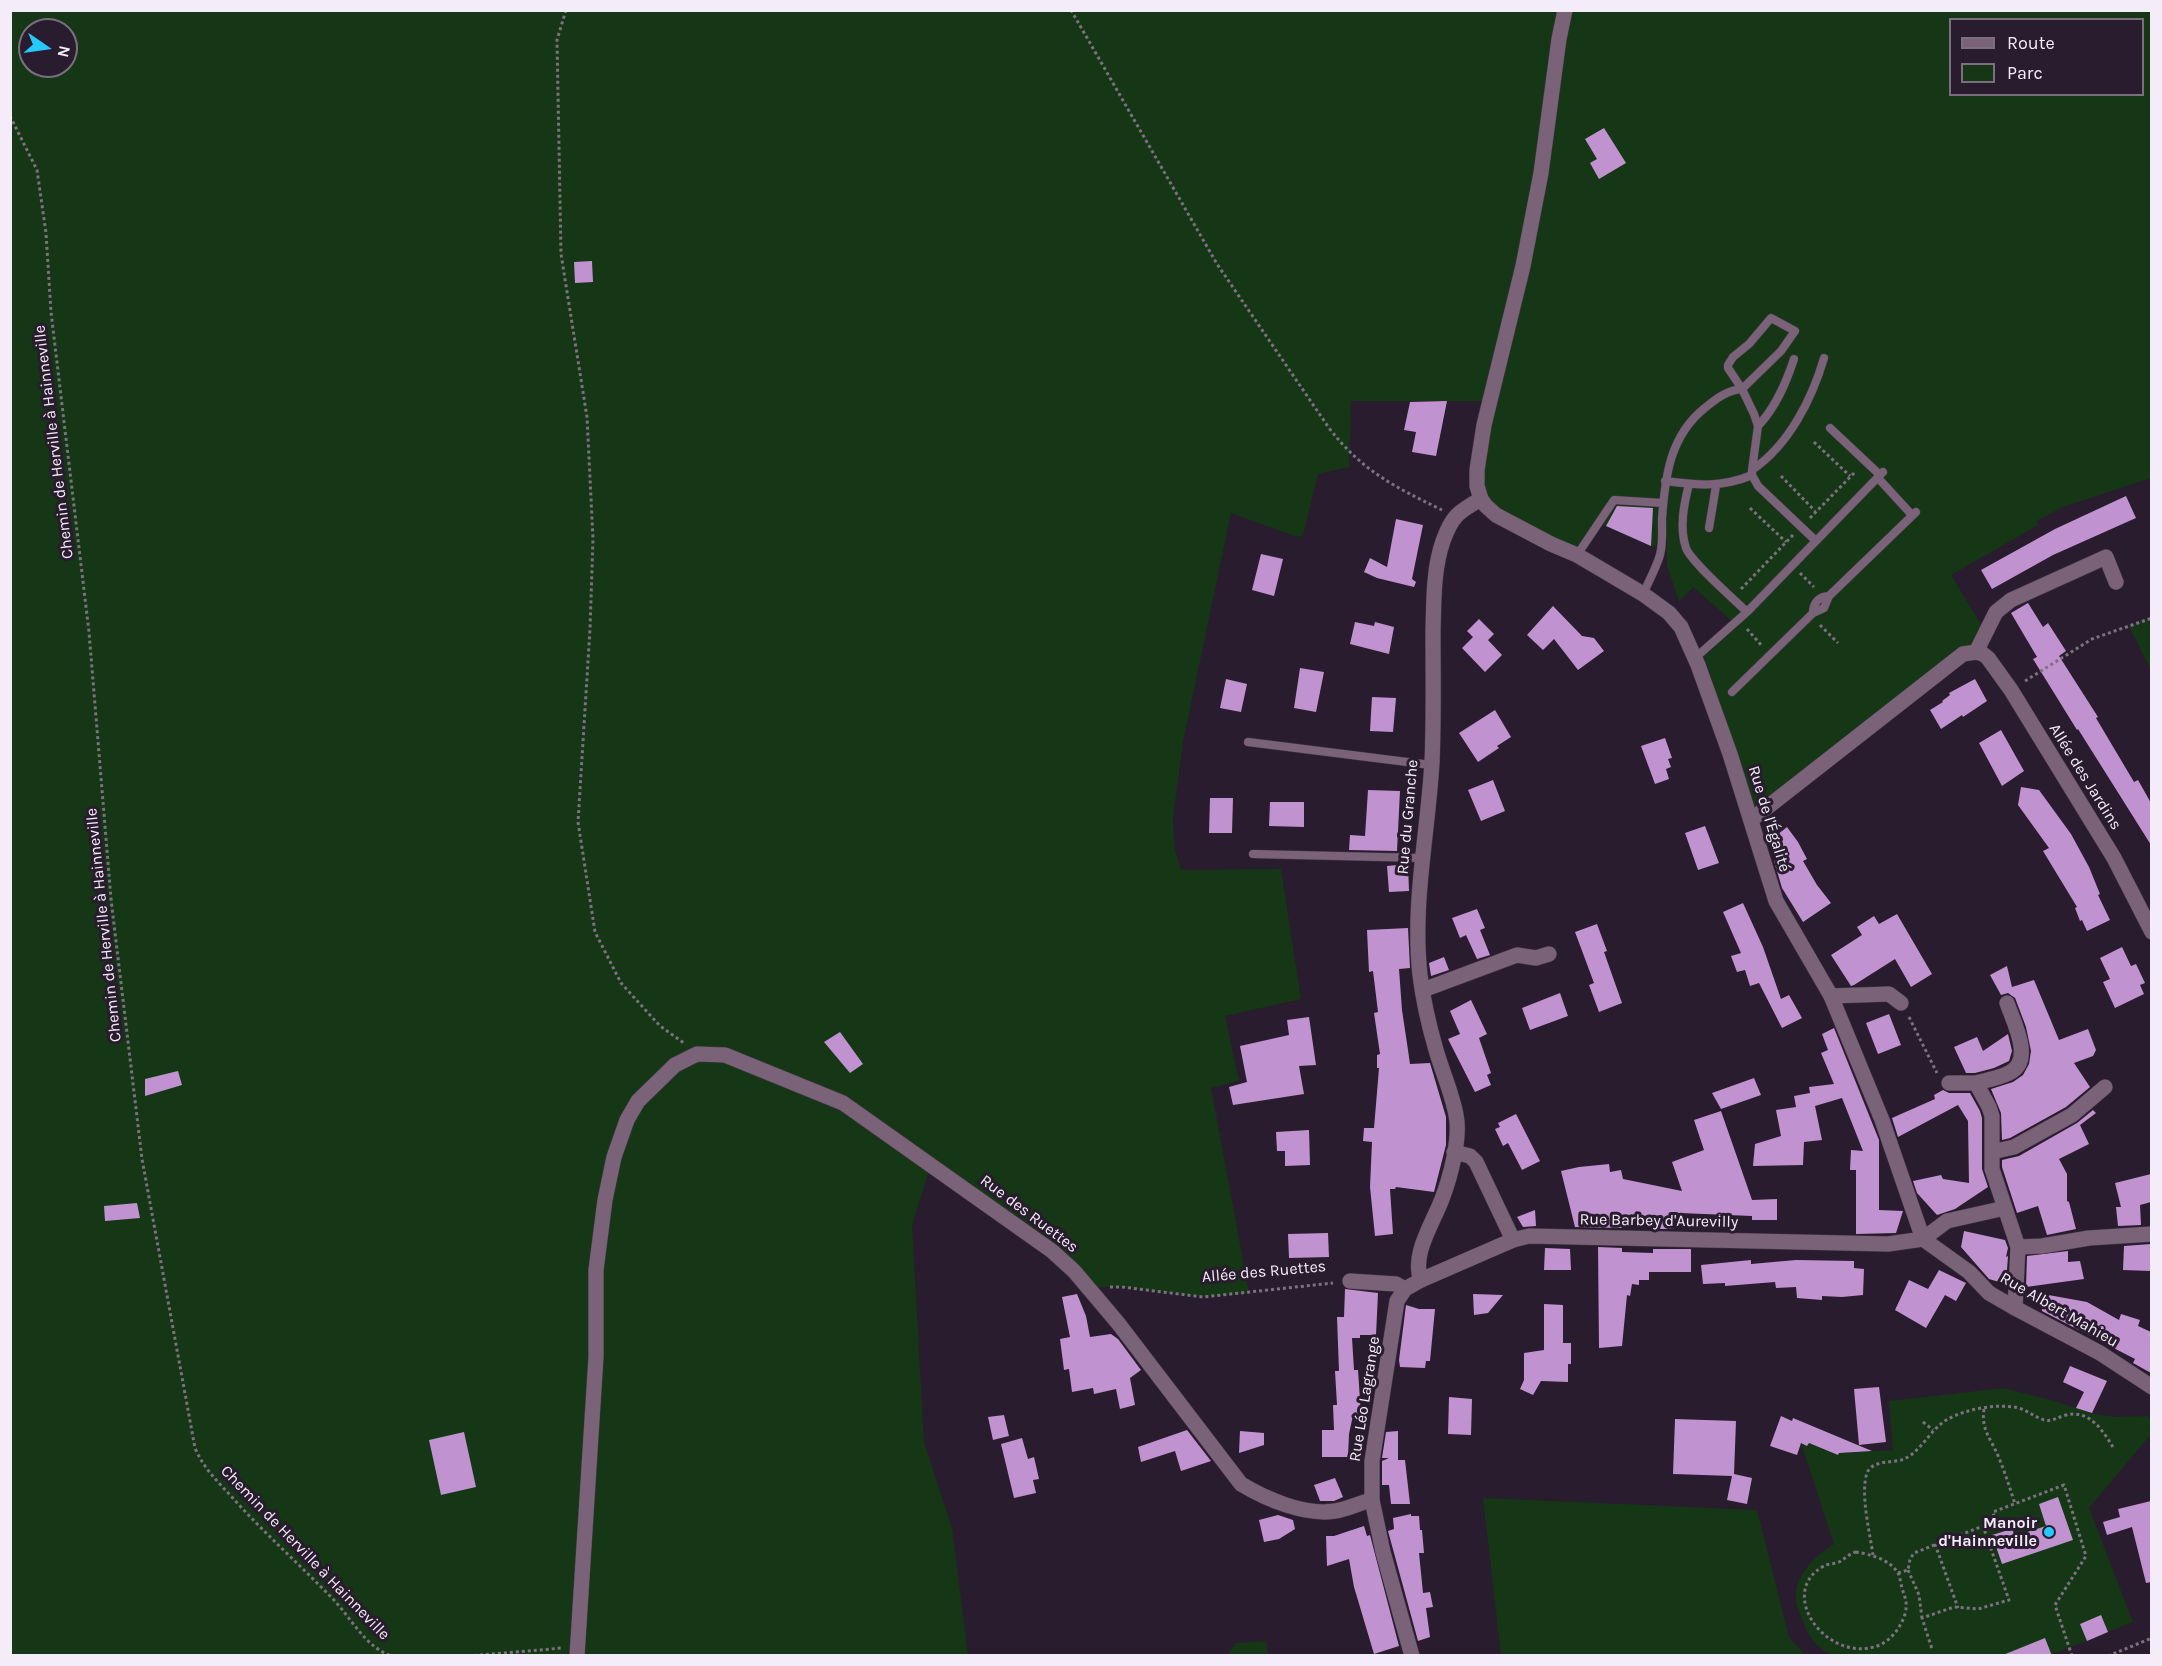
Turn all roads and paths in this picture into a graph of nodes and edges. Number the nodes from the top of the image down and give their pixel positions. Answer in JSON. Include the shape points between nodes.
{"nodes":[{"id":1,"x":567,"y":10,"type":"edge"},
{"id":2,"x":1071,"y":10,"type":"edge"},
{"id":3,"x":1565,"y":10,"type":"edge"},
{"id":4,"x":10,"y":116,"type":"edge"},
{"id":5,"x":1794,"y":358,"type":"dead end"},
{"id":6,"x":1824,"y":358,"type":"dead end"},
{"id":7,"x":1742,"y":388,"type":"junction"},
{"id":8,"x":1758,"y":426,"type":"junction"},
{"id":9,"x":1830,"y":428,"type":"dead end"},
{"id":10,"x":1814,"y":441,"type":"dead end"},
{"id":11,"x":1752,"y":472,"type":"junction"},
{"id":12,"x":1881,"y":475,"type":"junction"},
{"id":13,"x":1781,"y":476,"type":"dead end"},
{"id":14,"x":1850,"y":476,"type":"dead end"},
{"id":15,"x":1665,"y":481,"type":"junction"},
{"id":16,"x":1689,"y":484,"type":"junction"},
{"id":17,"x":1716,"y":486,"type":"junction"},
{"id":18,"x":1481,"y":499,"type":"junction"},
{"id":19,"x":1663,"y":503,"type":"junction"},
{"id":20,"x":1750,"y":508,"type":"dead end"},
{"id":21,"x":1816,"y":512,"type":"dead end"},
{"id":22,"x":1455,"y":516,"type":"junction"},
{"id":23,"x":1709,"y":528,"type":"dead end"},
{"id":24,"x":1816,"y":541,"type":"junction"},
{"id":25,"x":1786,"y":543,"type":"dead end"},
{"id":26,"x":1577,"y":555,"type":"junction"},
{"id":27,"x":1792,"y":565,"type":"junction"},
{"id":28,"x":2116,"y":582,"type":"dead end"},
{"id":29,"x":1643,"y":594,"type":"junction"},
{"id":30,"x":1826,"y":596,"type":"junction"},
{"id":31,"x":1747,"y":612,"type":"junction"},
{"id":32,"x":1812,"y":614,"type":"junction"},
{"id":33,"x":2151,"y":618,"type":"edge"},
{"id":34,"x":1743,"y":625,"type":"dead end"},
{"id":35,"x":1838,"y":643,"type":"dead end"},
{"id":36,"x":1976,"y":652,"type":"junction"},
{"id":37,"x":1770,"y":655,"type":"junction"},
{"id":38,"x":1695,"y":658,"type":"junction"},
{"id":39,"x":2010,"y":690,"type":"junction"},
{"id":40,"x":1732,"y":692,"type":"dead end"},
{"id":41,"x":1248,"y":742,"type":"dead end"},
{"id":42,"x":1431,"y":765,"type":"junction"},
{"id":43,"x":1751,"y":820,"type":"junction"},
{"id":44,"x":1253,"y":854,"type":"dead end"},
{"id":45,"x":1423,"y":858,"type":"junction"},
{"id":46,"x":2151,"y":932,"type":"edge"},
{"id":47,"x":1549,"y":954,"type":"dead end"},
{"id":48,"x":1423,"y":990,"type":"junction"},
{"id":49,"x":1831,"y":996,"type":"junction"},
{"id":50,"x":1901,"y":1003,"type":"joint"},
{"id":51,"x":2007,"y":1003,"type":"dead end"},
{"id":52,"x":697,"y":1054,"type":"junction"},
{"id":53,"x":1949,"y":1083,"type":"joint"},
{"id":54,"x":1976,"y":1083,"type":"junction"},
{"id":55,"x":2105,"y":1087,"type":"dead end"},
{"id":56,"x":1454,"y":1152,"type":"junction"},
{"id":57,"x":1992,"y":1152,"type":"junction"},
{"id":58,"x":2005,"y":1208,"type":"junction"},
{"id":59,"x":2151,"y":1234,"type":"edge"},
{"id":60,"x":1923,"y":1239,"type":"junction"},
{"id":61,"x":1513,"y":1240,"type":"junction"},
{"id":62,"x":2018,"y":1247,"type":"junction"},
{"id":63,"x":1421,"y":1280,"type":"junction"},
{"id":64,"x":1350,"y":1281,"type":"joint"},
{"id":65,"x":1089,"y":1287,"type":"junction"},
{"id":66,"x":1405,"y":1289,"type":"junction"},
{"id":67,"x":2015,"y":1308,"type":"junction"},
{"id":68,"x":2151,"y":1387,"type":"edge"},
{"id":69,"x":1984,"y":1409,"type":"junction"},
{"id":70,"x":1923,"y":1422,"type":"dead end"},
{"id":71,"x":1934,"y":1430,"type":"junction"},
{"id":72,"x":2114,"y":1449,"type":"dead end"},
{"id":73,"x":1372,"y":1500,"type":"junction"},
{"id":74,"x":2015,"y":1504,"type":"junction"},
{"id":75,"x":1983,"y":1526,"type":"junction"},
{"id":76,"x":1935,"y":1544,"type":"junction"},
{"id":77,"x":1873,"y":1555,"type":"junction"},
{"id":78,"x":1908,"y":1570,"type":"junction"},
{"id":79,"x":1898,"y":1573,"type":"junction"},
{"id":80,"x":1958,"y":1608,"type":"junction"},
{"id":81,"x":1922,"y":1618,"type":"junction"},
{"id":82,"x":2151,"y":1638,"type":"edge"},
{"id":83,"x":1932,"y":1649,"type":"dead end"},
{"id":84,"x":578,"y":1651,"type":"edge"},
{"id":85,"x":392,"y":1656,"type":"edge"},
{"id":86,"x":468,"y":1656,"type":"edge"},
{"id":87,"x":1412,"y":1656,"type":"edge"},
{"id":88,"x":2072,"y":1656,"type":"edge"},
{"id":89,"x":2108,"y":1656,"type":"edge"}],
"edges":[{"from":1,"to":52,"type":"path","via":[[557,40],[561,254],[587,417],[593,539],[578,822],[595,932],[621,983],[660,1026]]},
{"from":2,"to":22,"type":"path","via":[[1217,264],[1334,435],[1365,467]]},
{"from":3,"to":18,"type":"street","via":[[1523,266],[1484,424],[1477,470]]},
{"from":4,"to":85,"type":"path","name":"Chemin de Herville à Hainneville","via":[[37,170],[46,233],[51,312],[89,632],[111,898],[142,1159],[195,1448],[202,1464],[254,1522],[335,1601],[367,1639]]},
{"from":5,"to":8,"type":"lane","via":[[1778,397]]},
{"from":6,"to":11,"type":"lane","via":[[1801,414],[1773,453]]},
{"from":7,"to":7,"type":"lane","via":[[1781,351],[1795,332],[1771,318],[1733,357],[1728,368]]},
{"from":7,"to":8,"type":"lane"},
{"from":7,"to":15,"type":"lane","via":[[1720,396],[1687,425],[1673,449]]},
{"from":8,"to":11,"type":"lane"},
{"from":9,"to":12,"type":"lane"},
{"from":10,"to":14,"type":"path"},
{"from":11,"to":17,"type":"lane"},
{"from":11,"to":24,"type":"lane","via":[[1758,486]]},
{"from":12,"to":24,"type":"lane"},
{"from":12,"to":30,"type":"lane","via":[[1914,513]]},
{"from":13,"to":21,"type":"path"},
{"from":15,"to":16,"type":"lane"},
{"from":15,"to":19,"type":"lane"},
{"from":16,"to":17,"type":"lane"},
{"from":16,"to":31,"type":"lane","via":[[1683,516],[1688,552]]},
{"from":17,"to":23,"type":"lane"},
{"from":18,"to":22,"type":"street"},
{"from":18,"to":26,"type":"street","name":"Rue de l'Égalité","via":[[1496,515]]},
{"from":19,"to":26,"type":"lane","via":[[1614,500]]},
{"from":19,"to":29,"type":"lane","via":[[1660,555]]},
{"from":20,"to":25,"type":"path"},
{"from":22,"to":42,"type":"street","name":"Rue du Granche","via":[[1439,556],[1434,595]]},
{"from":24,"to":27,"type":"lane"},
{"from":26,"to":29,"type":"street","name":"Rue de l'Égalité"},
{"from":27,"to":30,"type":"path"},
{"from":27,"to":31,"type":"lane"},
{"from":28,"to":36,"type":"street","via":[[2106,557],[2011,600],[1996,612]]},
{"from":29,"to":38,"type":"street","name":"Rue de l'Égalité","via":[[1676,620]]},
{"from":30,"to":32,"type":"lane","via":[[1824,608]]},
{"from":31,"to":38,"type":"lane"},
{"from":32,"to":35,"type":"path"},
{"from":32,"to":37,"type":"lane"},
{"from":33,"to":39,"type":"path","via":[[2092,639]]},
{"from":34,"to":37,"type":"path"},
{"from":36,"to":39,"type":"street","name":"Allée des Jardins","via":[[1988,658]]},
{"from":36,"to":43,"type":"street","via":[[1963,654]]},
{"from":37,"to":40,"type":"lane"},
{"from":38,"to":43,"type":"street","name":"Rue de l'Égalité"},
{"from":39,"to":46,"type":"street","name":"Allée des Jardins","via":[[2114,858]]},
{"from":41,"to":42,"type":"lane"},
{"from":42,"to":45,"type":"street","name":"Rue du Granche"},
{"from":43,"to":49,"type":"street","name":"Rue de l'Égalité","via":[[1776,901]]},
{"from":44,"to":45,"type":"lane"},
{"from":45,"to":48,"type":"street","name":"Rue du Granche","via":[[1417,928]]},
{"from":47,"to":48,"type":"street","via":[[1536,958],[1517,955]]},
{"from":48,"to":56,"type":"street","name":"Rue du Granche","via":[[1456,1113]]},
{"from":49,"to":50,"type":"street","via":[[1889,994]]},
{"from":49,"to":60,"type":"street","name":"Rue de l'Égalité","via":[[1882,1120]]},
{"from":50,"to":53,"type":"path","via":[[1932,1066]]},
{"from":51,"to":54,"type":"street","via":[[2022,1047],[2021,1057],[2010,1073]]},
{"from":52,"to":65,"type":"street","name":"Rue des Ruettes","via":[[725,1055],[843,1103],[1052,1251]]},
{"from":52,"to":84,"type":"street","via":[[675,1065],[638,1101],[614,1157],[605,1200],[596,1270],[596,1357]]},
{"from":53,"to":54,"type":"street"},
{"from":54,"to":57,"type":"street","via":[[1992,1116]]},
{"from":55,"to":57,"type":"street","via":[[2072,1115],[2014,1147]]},
{"from":56,"to":61,"type":"street","via":[[1476,1162]]},
{"from":56,"to":63,"type":"street","name":"Rue du Granche","via":[[1445,1189],[1419,1258]]},
{"from":57,"to":58,"type":"street","via":[[1994,1177]]},
{"from":58,"to":60,"type":"street","via":[[1947,1221]]},
{"from":58,"to":62,"type":"street"},
{"from":59,"to":62,"type":"street"},
{"from":60,"to":61,"type":"street","name":"Rue Barbey d'Aurevilly","via":[[1888,1244],[1529,1236]]},
{"from":60,"to":67,"type":"street","name":"Rue Albert Mahieu","via":[[1969,1272],[1989,1293]]},
{"from":61,"to":63,"type":"street","name":"Rue Barbey d'Aurevilly"},
{"from":62,"to":67,"type":"street"},
{"from":63,"to":66,"type":"street","name":"Rue Barbey d'Aurevilly"},
{"from":64,"to":65,"type":"path","name":"Allée des Ruettes","via":[[1203,1297]]},
{"from":64,"to":66,"type":"street","name":"Allée des Ruettes","via":[[1396,1284]]},
{"from":65,"to":73,"type":"street","name":"Rue des Ruettes","via":[[1240,1484],[1268,1500],[1326,1512]]},
{"from":66,"to":73,"type":"street","name":"Rue Léo Lagrange","via":[[1397,1301],[1378,1419]]},
{"from":67,"to":68,"type":"street","name":"Rue Albert Mahieu","via":[[2100,1353]]},
{"from":69,"to":71,"type":"path","via":[[1948,1419]]},
{"from":69,"to":72,"type":"path","via":[[2019,1408],[2050,1421],[2072,1414],[2080,1416],[2097,1424]]},
{"from":69,"to":74,"type":"path","via":[[1986,1433]]},
{"from":70,"to":71,"type":"path"},
{"from":71,"to":77,"type":"path","via":[[1903,1460],[1874,1465],[1868,1471],[1866,1493]]},
{"from":73,"to":87,"type":"street","name":"Rue Léo Lagrange"},
{"from":74,"to":75,"type":"path","via":[[1993,1512],[1995,1521]]},
{"from":74,"to":88,"type":"path","via":[[2064,1485],[2086,1556],[2055,1605]]},
{"from":75,"to":76,"type":"path"},
{"from":75,"to":80,"type":"path","via":[[2009,1600],[1978,1609]]},
{"from":76,"to":78,"type":"path","via":[[1914,1553]]},
{"from":76,"to":80,"type":"path"},
{"from":77,"to":79,"type":"path"},
{"from":77,"to":79,"type":"path","via":[[1850,1553],[1825,1566],[1810,1581],[1805,1601],[1810,1621],[1823,1640],[1855,1652],[1887,1642],[1900,1626],[1906,1607]]},
{"from":78,"to":79,"type":"path"},
{"from":78,"to":81,"type":"path"},
{"from":80,"to":81,"type":"path"},
{"from":81,"to":83,"type":"path"},
{"from":82,"to":89,"type":"path"},
{"from":84,"to":86,"type":"path"}]}
